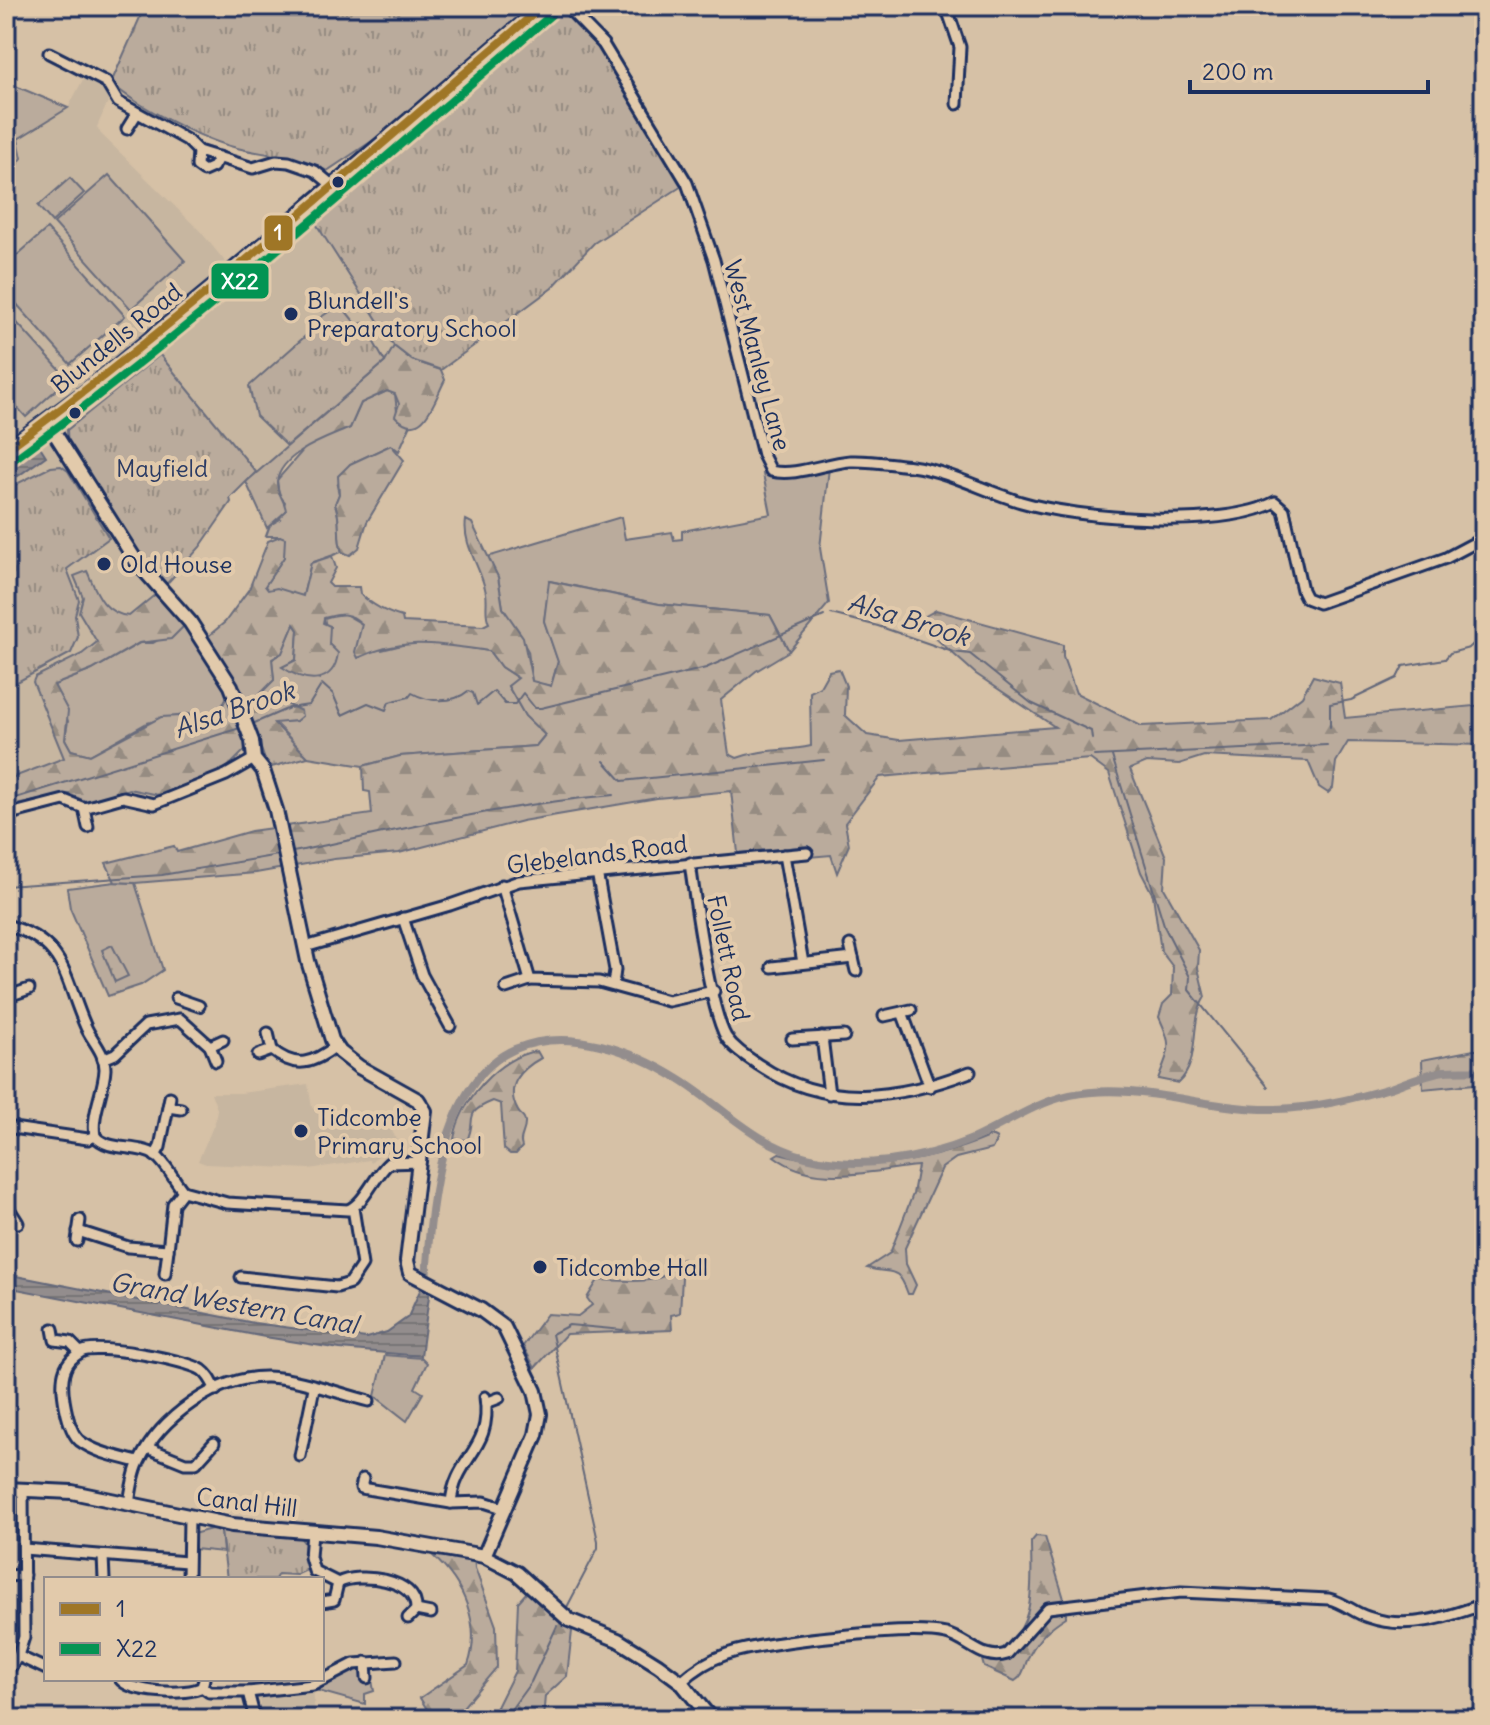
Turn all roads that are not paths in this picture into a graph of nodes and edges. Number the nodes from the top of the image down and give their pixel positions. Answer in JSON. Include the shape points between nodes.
{"nodes":[{"id":1,"x":543,"y":6,"type":"edge"},
{"id":2,"x":566,"y":6,"type":"edge"},
{"id":3,"x":946,"y":6,"type":"edge"},
{"id":4,"x":49,"y":53,"type":"dead end"},
{"id":5,"x":957,"y":104,"type":"dead end"},
{"id":6,"x":137,"y":113,"type":"junction"},
{"id":7,"x":127,"y":129,"type":"dead end"},
{"id":8,"x":198,"y":151,"type":"junction"},
{"id":9,"x":219,"y":157,"type":"junction"},
{"id":10,"x":332,"y":185,"type":"junction"},
{"id":11,"x":47,"y":421,"type":"junction"},
{"id":12,"x":6,"y":450,"type":"edge"},
{"id":13,"x":1484,"y":538,"type":"edge"},
{"id":14,"x":254,"y":759,"type":"junction"},
{"id":15,"x":84,"y":808,"type":"junction"},
{"id":16,"x":6,"y":815,"type":"edge"},
{"id":17,"x":88,"y":827,"type":"dead end"},
{"id":18,"x":807,"y":853,"type":"dead end"},
{"id":19,"x":784,"y":855,"type":"junction"},
{"id":20,"x":690,"y":863,"type":"junction"},
{"id":21,"x":597,"y":872,"type":"junction"},
{"id":22,"x":502,"y":885,"type":"junction"},
{"id":23,"x":403,"y":918,"type":"junction"},
{"id":24,"x":6,"y":925,"type":"edge"},
{"id":25,"x":850,"y":945,"type":"dead end"},
{"id":26,"x":305,"y":947,"type":"junction"},
{"id":27,"x":853,"y":958,"type":"junction"},
{"id":28,"x":803,"y":963,"type":"junction"},
{"id":29,"x":772,"y":967,"type":"dead end"},
{"id":30,"x":856,"y":971,"type":"dead end"},
{"id":31,"x":536,"y":980,"type":"junction"},
{"id":32,"x":613,"y":985,"type":"junction"},
{"id":33,"x":506,"y":988,"type":"dead end"},
{"id":34,"x":29,"y":989,"type":"dead end"},
{"id":35,"x":714,"y":991,"type":"junction"},
{"id":36,"x":6,"y":997,"type":"edge"},
{"id":37,"x":176,"y":998,"type":"dead end"},
{"id":38,"x":188,"y":1003,"type":"junction"},
{"id":39,"x":199,"y":1006,"type":"dead end"},
{"id":40,"x":884,"y":1016,"type":"dead end"},
{"id":41,"x":180,"y":1019,"type":"junction"},
{"id":42,"x":450,"y":1027,"type":"dead end"},
{"id":43,"x":268,"y":1033,"type":"dead end"},
{"id":44,"x":844,"y":1036,"type":"dead end"},
{"id":45,"x":822,"y":1037,"type":"junction"},
{"id":46,"x":792,"y":1039,"type":"dead end"},
{"id":47,"x":223,"y":1040,"type":"dead end"},
{"id":48,"x":210,"y":1046,"type":"junction"},
{"id":49,"x":336,"y":1046,"type":"junction"},
{"id":50,"x":272,"y":1050,"type":"junction"},
{"id":51,"x":258,"y":1055,"type":"dead end"},
{"id":52,"x":103,"y":1059,"type":"junction"},
{"id":53,"x":216,"y":1061,"type":"dead end"},
{"id":54,"x":970,"y":1072,"type":"dead end"},
{"id":55,"x":930,"y":1087,"type":"junction"},
{"id":56,"x":829,"y":1094,"type":"junction"},
{"id":57,"x":181,"y":1109,"type":"dead end"},
{"id":58,"x":6,"y":1127,"type":"edge"},
{"id":59,"x":95,"y":1136,"type":"junction"},
{"id":60,"x":155,"y":1156,"type":"junction"},
{"id":61,"x":420,"y":1162,"type":"junction"},
{"id":62,"x":183,"y":1191,"type":"junction"},
{"id":63,"x":6,"y":1204,"type":"edge"},
{"id":64,"x":258,"y":1204,"type":"junction"},
{"id":65,"x":353,"y":1208,"type":"junction"},
{"id":66,"x":17,"y":1216,"type":"dead end"},
{"id":67,"x":257,"y":1217,"type":"dead end"},
{"id":68,"x":78,"y":1231,"type":"dead end"},
{"id":69,"x":168,"y":1250,"type":"junction"},
{"id":70,"x":165,"y":1274,"type":"dead end"},
{"id":71,"x":248,"y":1274,"type":"dead end"},
{"id":72,"x":53,"y":1329,"type":"dead end"},
{"id":73,"x":80,"y":1352,"type":"junction"},
{"id":74,"x":314,"y":1388,"type":"junction"},
{"id":75,"x":216,"y":1390,"type":"junction"},
{"id":76,"x":499,"y":1398,"type":"dead end"},
{"id":77,"x":369,"y":1401,"type":"dead end"},
{"id":78,"x":304,"y":1438,"type":"junction"},
{"id":79,"x":316,"y":1440,"type":"dead end"},
{"id":80,"x":214,"y":1443,"type":"dead end"},
{"id":81,"x":148,"y":1448,"type":"junction"},
{"id":82,"x":300,"y":1456,"type":"dead end"},
{"id":83,"x":138,"y":1462,"type":"junction"},
{"id":84,"x":363,"y":1479,"type":"dead end"},
{"id":85,"x":6,"y":1489,"type":"edge"},
{"id":86,"x":23,"y":1489,"type":"junction"},
{"id":87,"x":451,"y":1503,"type":"junction"},
{"id":88,"x":129,"y":1504,"type":"junction"},
{"id":89,"x":503,"y":1508,"type":"junction"},
{"id":90,"x":189,"y":1518,"type":"junction"},
{"id":91,"x":312,"y":1532,"type":"junction"},
{"id":92,"x":24,"y":1549,"type":"junction"},
{"id":93,"x":103,"y":1556,"type":"junction"},
{"id":94,"x":484,"y":1556,"type":"junction"},
{"id":95,"x":187,"y":1562,"type":"junction"},
{"id":96,"x":24,"y":1575,"type":"junction"},
{"id":97,"x":6,"y":1576,"type":"edge"},
{"id":98,"x":104,"y":1577,"type":"edge"},
{"id":99,"x":188,"y":1577,"type":"edge"},
{"id":100,"x":324,"y":1577,"type":"edge"},
{"id":101,"x":324,"y":1577,"type":"edge"},
{"id":102,"x":338,"y":1583,"type":"junction"},
{"id":103,"x":324,"y":1602,"type":"edge"},
{"id":104,"x":1484,"y":1604,"type":"edge"},
{"id":105,"x":416,"y":1610,"type":"junction"},
{"id":106,"x":431,"y":1613,"type":"dead end"},
{"id":107,"x":408,"y":1618,"type":"dead end"},
{"id":108,"x":18,"y":1656,"type":"junction"},
{"id":109,"x":396,"y":1661,"type":"dead end"},
{"id":110,"x":366,"y":1662,"type":"junction"},
{"id":111,"x":44,"y":1668,"type":"edge"},
{"id":112,"x":6,"y":1674,"type":"edge"},
{"id":113,"x":367,"y":1678,"type":"dead end"},
{"id":114,"x":122,"y":1681,"type":"edge"},
{"id":115,"x":681,"y":1682,"type":"junction"},
{"id":116,"x":203,"y":1683,"type":"edge"},
{"id":117,"x":248,"y":1692,"type":"junction"},
{"id":118,"x":255,"y":1719,"type":"edge"},
{"id":119,"x":711,"y":1719,"type":"edge"}],
"edges":[{"from":1,"to":10,"type":"street","name":"Blundells Road"},
{"from":2,"to":13,"type":"street","name":"West Manley Lane","via":[[603,44],[687,183],[714,260],[771,471],[854,461],[913,467],[1044,508],[1104,515],[1202,518],[1242,514],[1275,502],[1284,510],[1302,590],[1319,603],[1446,558]]},
{"from":3,"to":5,"type":"street","via":[[960,47]]},
{"from":4,"to":6,"type":"street","via":[[106,82],[118,102]]},
{"from":6,"to":7,"type":"street"},
{"from":6,"to":8,"type":"street"},
{"from":8,"to":9,"type":"street"},
{"from":8,"to":9,"type":"street","via":[[197,166],[204,171]]},
{"from":9,"to":10,"type":"street","via":[[253,168],[289,162],[315,171]]},
{"from":10,"to":11,"type":"street","name":"Blundells Road"},
{"from":11,"to":12,"type":"street","name":"Blundells Road"},
{"from":11,"to":14,"type":"street","via":[[141,568],[199,635],[231,686]]},
{"from":14,"to":15,"type":"street","via":[[158,803],[123,797]]},
{"from":14,"to":26,"type":"street","via":[[263,770],[283,839]]},
{"from":15,"to":16,"type":"street","via":[[64,800]]},
{"from":15,"to":17,"type":"street"},
{"from":18,"to":19,"type":"street","name":"Glebelands Road"},
{"from":19,"to":20,"type":"street","name":"Glebelands Road"},
{"from":19,"to":28,"type":"street"},
{"from":20,"to":21,"type":"street","name":"Glebelands Road"},
{"from":20,"to":35,"type":"street","name":"Follett Road"},
{"from":21,"to":22,"type":"street","name":"Glebelands Road"},
{"from":21,"to":32,"type":"street","via":[[615,970]]},
{"from":22,"to":23,"type":"street","name":"Glebelands Road"},
{"from":22,"to":31,"type":"street"},
{"from":23,"to":26,"type":"street","name":"Glebelands Road"},
{"from":23,"to":42,"type":"street","via":[[422,975]]},
{"from":24,"to":52,"type":"street","via":[[35,936],[63,964],[83,1022]]},
{"from":25,"to":27,"type":"street"},
{"from":26,"to":49,"type":"street"},
{"from":27,"to":28,"type":"street"},
{"from":27,"to":30,"type":"street"},
{"from":28,"to":29,"type":"street"},
{"from":31,"to":32,"type":"street"},
{"from":31,"to":33,"type":"street"},
{"from":32,"to":35,"type":"street","via":[[668,1001]]},
{"from":34,"to":36,"type":"street"},
{"from":35,"to":56,"type":"street","name":"Follett Road","via":[[724,1034],[736,1049],[782,1079]]},
{"from":37,"to":38,"type":"street"},
{"from":38,"to":39,"type":"street"},
{"from":38,"to":41,"type":"street"},
{"from":40,"to":55,"type":"street","via":[[906,1011]]},
{"from":41,"to":48,"type":"street"},
{"from":41,"to":52,"type":"street","via":[[146,1025]]},
{"from":43,"to":50,"type":"street"},
{"from":44,"to":45,"type":"street"},
{"from":45,"to":46,"type":"street"},
{"from":45,"to":56,"type":"street"},
{"from":47,"to":48,"type":"street"},
{"from":48,"to":53,"type":"street"},
{"from":49,"to":50,"type":"street","via":[[304,1064]]},
{"from":49,"to":61,"type":"street","via":[[359,1067],[423,1106]]},
{"from":50,"to":51,"type":"street"},
{"from":52,"to":59,"type":"street"},
{"from":54,"to":55,"type":"street","name":"Follett Road"},
{"from":55,"to":56,"type":"street","name":"Follett Road","via":[[881,1096]]},
{"from":57,"to":60,"type":"street","via":[[169,1102]]},
{"from":58,"to":59,"type":"street"},
{"from":59,"to":60,"type":"street","via":[[101,1143]]},
{"from":60,"to":62,"type":"street"},
{"from":61,"to":65,"type":"street","via":[[389,1163]]},
{"from":61,"to":89,"type":"street","via":[[407,1261],[410,1273],[504,1327],[535,1391],[540,1414],[536,1435]]},
{"from":62,"to":64,"type":"street","via":[[227,1203]]},
{"from":62,"to":69,"type":"street","via":[[173,1204]]},
{"from":63,"to":66,"type":"street"},
{"from":64,"to":65,"type":"street"},
{"from":64,"to":67,"type":"street"},
{"from":65,"to":71,"type":"street","via":[[362,1265],[350,1283],[337,1287]]},
{"from":68,"to":69,"type":"street","via":[[128,1247]]},
{"from":69,"to":70,"type":"street"},
{"from":72,"to":73,"type":"street","via":[[56,1345],[70,1342]]},
{"from":73,"to":75,"type":"street","via":[[102,1349],[195,1366]]},
{"from":73,"to":83,"type":"street","via":[[63,1373],[71,1428],[89,1446]]},
{"from":74,"to":75,"type":"street","via":[[259,1377]]},
{"from":74,"to":77,"type":"street","via":[[355,1402]]},
{"from":74,"to":78,"type":"street"},
{"from":75,"to":81,"type":"street","via":[[178,1414]]},
{"from":76,"to":87,"type":"street","via":[[485,1400],[487,1427],[455,1481]]},
{"from":78,"to":79,"type":"street"},
{"from":78,"to":82,"type":"street"},
{"from":80,"to":81,"type":"street","via":[[198,1468]]},
{"from":81,"to":83,"type":"street"},
{"from":83,"to":88,"type":"street"},
{"from":84,"to":87,"type":"street","via":[[361,1488]]},
{"from":85,"to":86,"type":"street","name":"Canal Hill"},
{"from":86,"to":88,"type":"street","name":"Canal Hill"},
{"from":86,"to":92,"type":"street"},
{"from":87,"to":89,"type":"street","via":[[484,1502]]},
{"from":88,"to":90,"type":"street","name":"Canal Hill"},
{"from":89,"to":94,"type":"street"},
{"from":90,"to":91,"type":"street","name":"Canal Hill"},
{"from":90,"to":95,"type":"street"},
{"from":91,"to":94,"type":"street","name":"Canal Hill"},
{"from":91,"to":100,"type":"street","via":[[312,1567]]},
{"from":92,"to":93,"type":"street"},
{"from":92,"to":96,"type":"street"},
{"from":93,"to":95,"type":"street"},
{"from":93,"to":98,"type":"street"},
{"from":94,"to":115,"type":"street","name":"Canal Hill","via":[[517,1573],[569,1620],[618,1640]]},
{"from":95,"to":99,"type":"street"},
{"from":96,"to":97,"type":"street"},
{"from":96,"to":108,"type":"street","via":[[24,1637]]},
{"from":101,"to":102,"type":"street"},
{"from":102,"to":103,"type":"street","via":[[334,1600]]},
{"from":102,"to":105,"type":"street","via":[[400,1583],[412,1591]]},
{"from":104,"to":115,"type":"street","via":[[1438,1620],[1399,1622],[1370,1618],[1329,1599],[1141,1596],[1048,1608],[1000,1656],[984,1655],[949,1635],[873,1635],[748,1648],[714,1659]]},
{"from":105,"to":106,"type":"street"},
{"from":105,"to":107,"type":"street"},
{"from":108,"to":111,"type":"street"},
{"from":108,"to":112,"type":"street"},
{"from":109,"to":110,"type":"street"},
{"from":110,"to":113,"type":"street"},
{"from":110,"to":117,"type":"street","via":[[322,1683]]},
{"from":114,"to":116,"type":"street","via":[[139,1689],[190,1692]]},
{"from":115,"to":119,"type":"street","name":"Canal Hill"},
{"from":116,"to":117,"type":"street","via":[[209,1692]]},
{"from":117,"to":118,"type":"street"}]}
